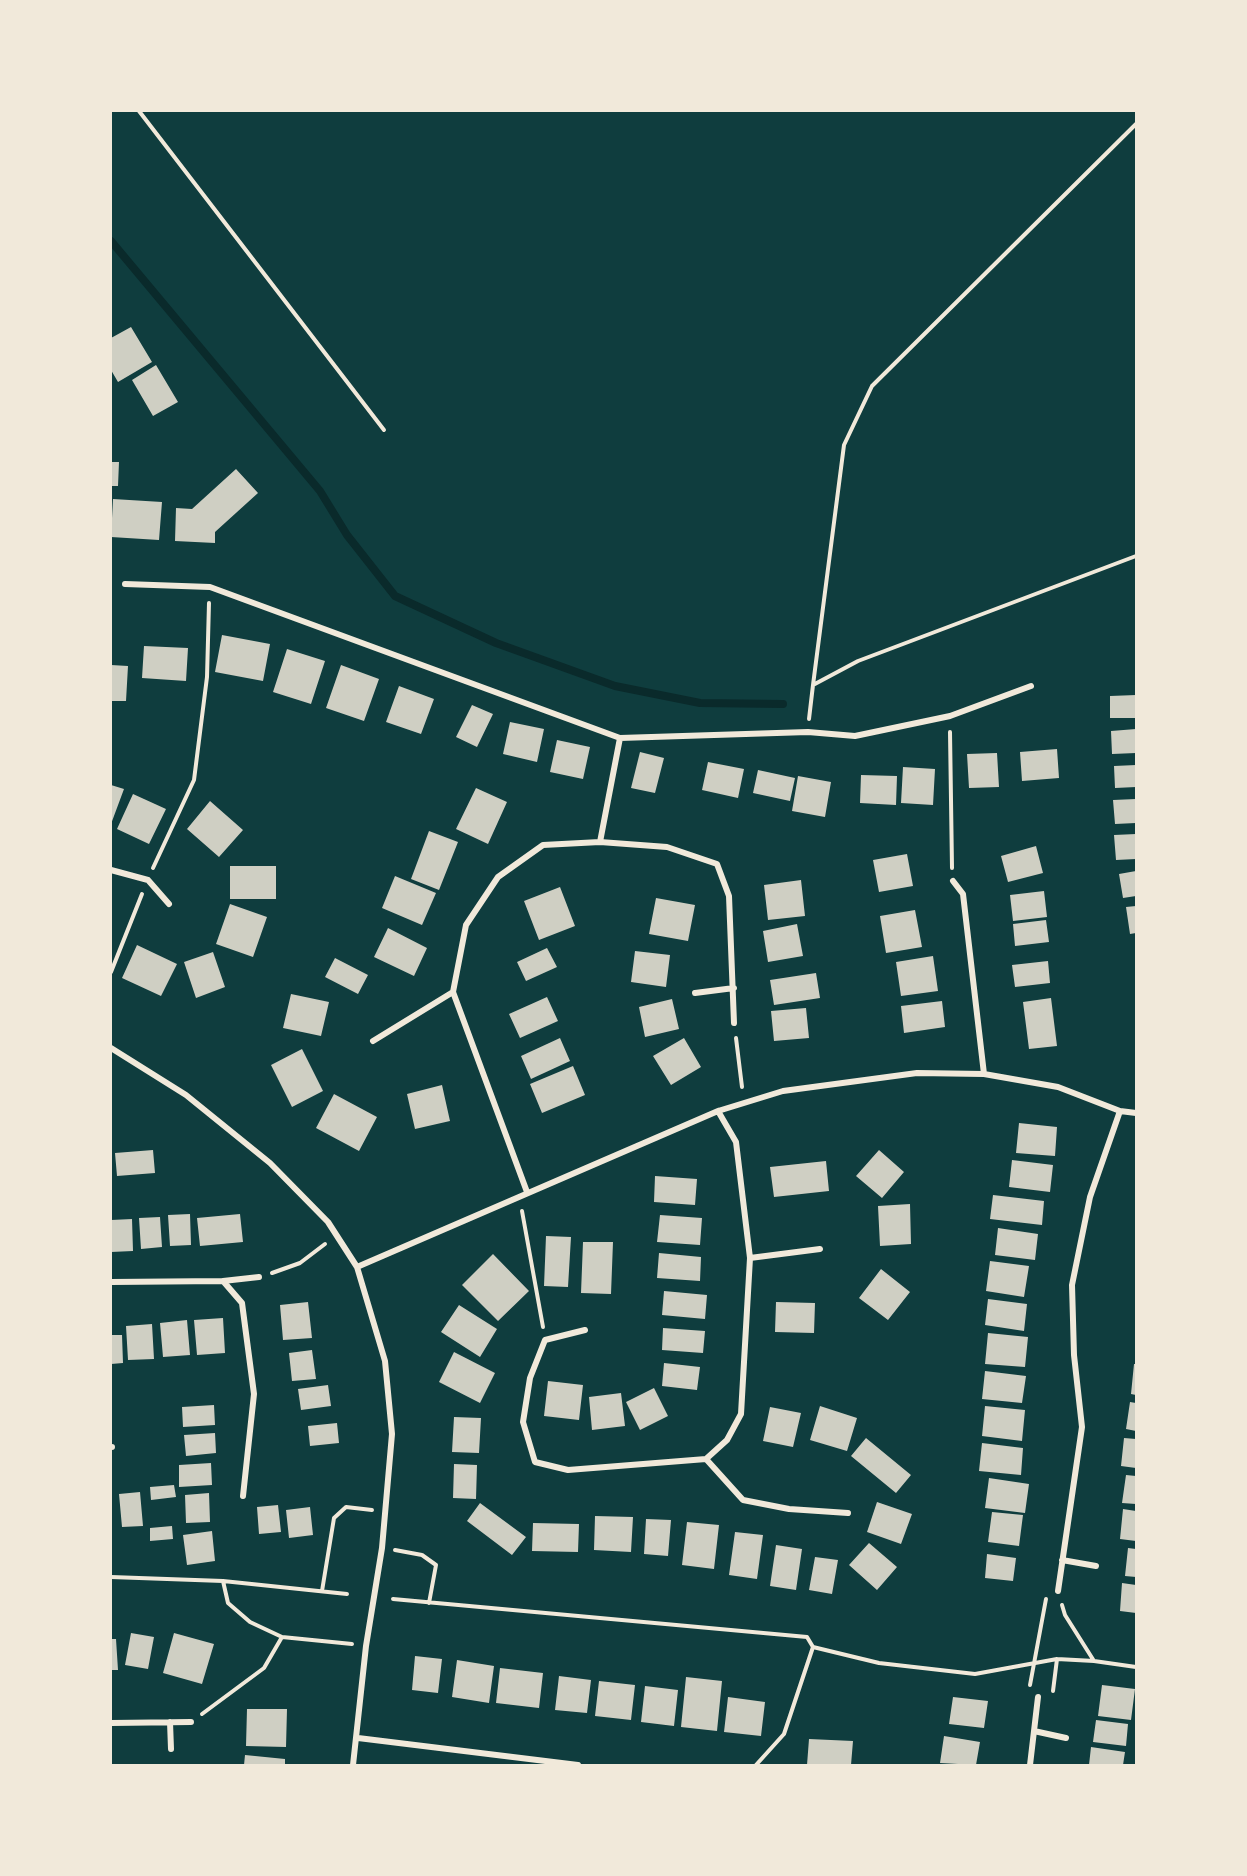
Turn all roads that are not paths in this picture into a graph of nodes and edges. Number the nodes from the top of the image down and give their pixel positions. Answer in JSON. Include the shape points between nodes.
{"nodes":[{"id":1,"x":125,"y":584,"type":"dead end"},
{"id":2,"x":1031,"y":686,"type":"dead end"},
{"id":3,"x":620,"y":738,"type":"junction"},
{"id":4,"x":600,"y":842,"type":"junction"},
{"id":5,"x":111,"y":870,"type":"edge"},
{"id":6,"x":953,"y":881,"type":"road end"},
{"id":7,"x":169,"y":904,"type":"dead end"},
{"id":8,"x":734,"y":988,"type":"junction"},
{"id":9,"x":453,"y":992,"type":"junction"},
{"id":10,"x":695,"y":993,"type":"dead end"},
{"id":11,"x":734,"y":1023,"type":"road end"},
{"id":12,"x":374,"y":1041,"type":"dead end"},
{"id":13,"x":111,"y":1048,"type":"edge"},
{"id":14,"x":984,"y":1074,"type":"junction"},
{"id":15,"x":718,"y":1111,"type":"junction"},
{"id":16,"x":1120,"y":1112,"type":"junction"},
{"id":17,"x":1136,"y":1113,"type":"edge"},
{"id":18,"x":527,"y":1192,"type":"junction"},
{"id":19,"x":820,"y":1250,"type":"dead end"},
{"id":20,"x":750,"y":1258,"type":"junction"},
{"id":21,"x":357,"y":1267,"type":"junction"},
{"id":22,"x":260,"y":1277,"type":"road end"},
{"id":23,"x":223,"y":1281,"type":"junction"},
{"id":24,"x":111,"y":1282,"type":"edge"},
{"id":25,"x":585,"y":1330,"type":"dead end"},
{"id":26,"x":706,"y":1459,"type":"junction"},
{"id":27,"x":243,"y":1496,"type":"dead end"},
{"id":28,"x":848,"y":1513,"type":"dead end"},
{"id":29,"x":1062,"y":1560,"type":"junction"},
{"id":30,"x":1096,"y":1566,"type":"dead end"},
{"id":31,"x":1058,"y":1591,"type":"road end"},
{"id":32,"x":1038,"y":1697,"type":"road end"},
{"id":33,"x":170,"y":1722,"type":"junction"},
{"id":34,"x":191,"y":1722,"type":"road end"},
{"id":35,"x":111,"y":1723,"type":"edge"},
{"id":36,"x":1034,"y":1731,"type":"junction"},
{"id":37,"x":358,"y":1738,"type":"junction"},
{"id":38,"x":1066,"y":1738,"type":"dead end"},
{"id":39,"x":171,"y":1749,"type":"dead end"},
{"id":40,"x":524,"y":1762,"type":"edge"},
{"id":41,"x":353,"y":1765,"type":"edge"},
{"id":42,"x":578,"y":1765,"type":"edge"},
{"id":43,"x":1030,"y":1765,"type":"edge"}],
"edges":[{"from":1,"to":3,"type":"street","via":[[210,587]]},
{"from":2,"to":3,"type":"street","via":[[950,716],[855,736],[808,732]]},
{"from":3,"to":4,"type":"street"},
{"from":4,"to":8,"type":"street","via":[[667,847],[717,864],[729,896]]},
{"from":4,"to":9,"type":"street","via":[[543,846],[498,877],[466,925]]},
{"from":5,"to":7,"type":"street","via":[[148,880]]},
{"from":6,"to":14,"type":"street","via":[[963,894]]},
{"from":8,"to":10,"type":"street"},
{"from":8,"to":11,"type":"street"},
{"from":9,"to":12,"type":"street"},
{"from":9,"to":18,"type":"street"},
{"from":13,"to":21,"type":"street","via":[[186,1095],[270,1163],[327,1222]]},
{"from":14,"to":15,"type":"street","via":[[917,1073],[854,1079],[783,1091]]},
{"from":14,"to":16,"type":"street","via":[[1058,1087]]},
{"from":15,"to":18,"type":"street"},
{"from":15,"to":20,"type":"street","via":[[736,1142]]},
{"from":16,"to":17,"type":"street"},
{"from":16,"to":29,"type":"street","via":[[1090,1197],[1072,1285],[1082,1427]]},
{"from":18,"to":21,"type":"street"},
{"from":19,"to":20,"type":"street"},
{"from":20,"to":26,"type":"street","via":[[741,1414],[727,1440]]},
{"from":21,"to":37,"type":"street","via":[[385,1361],[392,1434]]},
{"from":22,"to":23,"type":"street"},
{"from":23,"to":24,"type":"street"},
{"from":23,"to":27,"type":"street","via":[[242,1303],[254,1394]]},
{"from":25,"to":26,"type":"street","via":[[545,1340],[530,1378],[523,1422],[535,1462],[568,1470]]},
{"from":26,"to":28,"type":"street","via":[[743,1500],[789,1509]]},
{"from":29,"to":30,"type":"street"},
{"from":29,"to":31,"type":"street"},
{"from":32,"to":36,"type":"street"},
{"from":33,"to":34,"type":"street"},
{"from":33,"to":35,"type":"street"},
{"from":33,"to":39,"type":"street"},
{"from":36,"to":38,"type":"street"},
{"from":36,"to":43,"type":"street"},
{"from":37,"to":40,"type":"street"},
{"from":37,"to":41,"type":"street"},
{"from":40,"to":42,"type":"street"}]}
